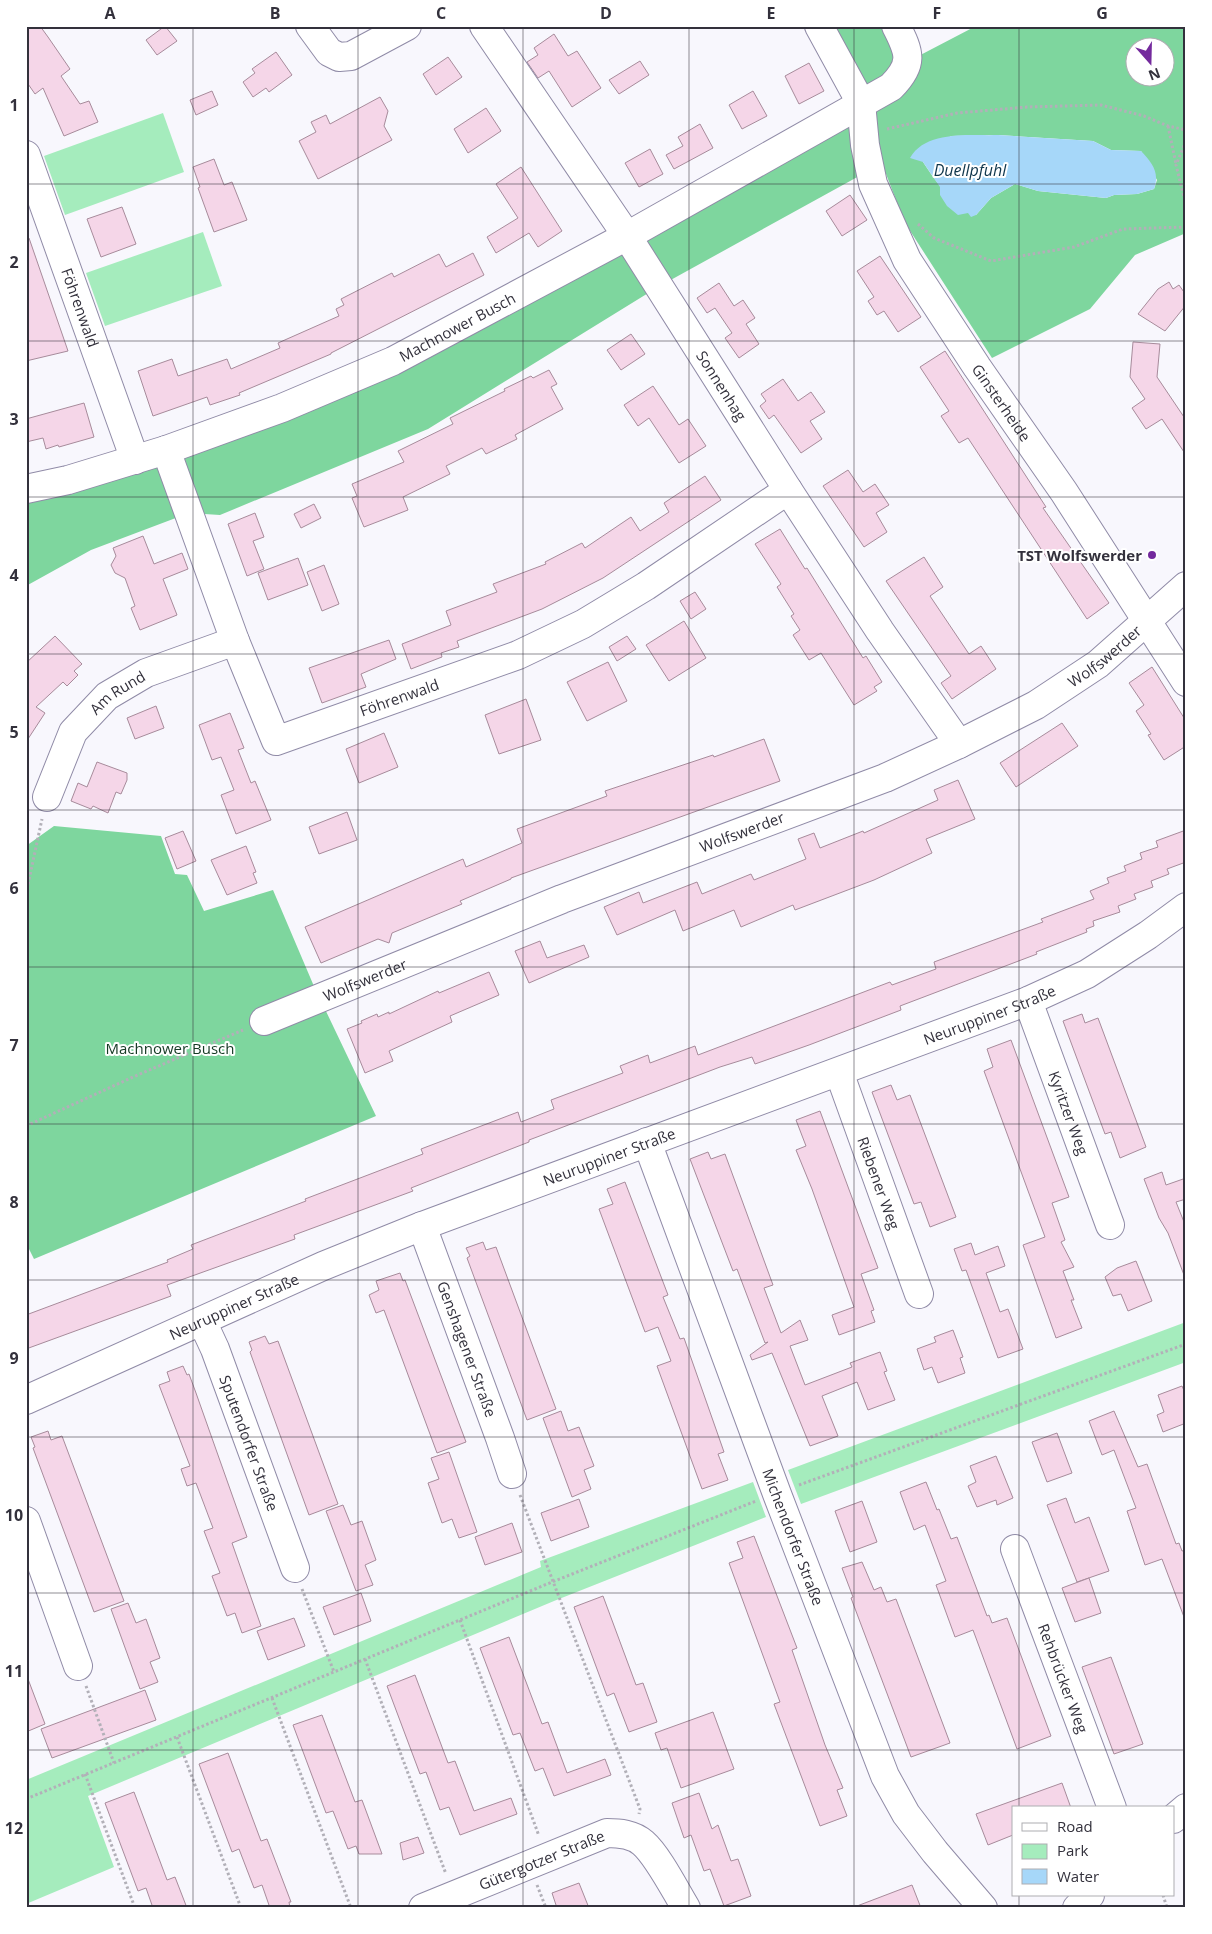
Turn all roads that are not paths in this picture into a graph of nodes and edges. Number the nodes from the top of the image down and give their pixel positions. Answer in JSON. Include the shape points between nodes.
{"nodes":[{"id":1,"x":310,"y":26,"type":"edge"},
{"id":2,"x":407,"y":26,"type":"edge"},
{"id":3,"x":484,"y":26,"type":"edge"},
{"id":4,"x":819,"y":26,"type":"edge"},
{"id":5,"x":896,"y":26,"type":"edge"},
{"id":6,"x":861,"y":103,"type":"junction"},
{"id":7,"x":26,"y":155,"type":"edge"},
{"id":8,"x":627,"y":236,"type":"junction"},
{"id":9,"x":166,"y":450,"type":"junction"},
{"id":10,"x":135,"y":460,"type":"junction"},
{"id":11,"x":26,"y":489,"type":"edge"},
{"id":12,"x":788,"y":490,"type":"junction"},
{"id":13,"x":1186,"y":586,"type":"edge"},
{"id":14,"x":1147,"y":623,"type":"junction"},
{"id":15,"x":235,"y":641,"type":"junction"},
{"id":16,"x":1186,"y":682,"type":"edge"},
{"id":17,"x":959,"y":744,"type":"junction"},
{"id":18,"x":47,"y":797,"type":"road end"},
{"id":19,"x":1186,"y":907,"type":"edge"},
{"id":20,"x":1028,"y":1001,"type":"junction"},
{"id":21,"x":264,"y":1020,"type":"road end"},
{"id":22,"x":839,"y":1072,"type":"junction"},
{"id":23,"x":647,"y":1142,"type":"junction"},
{"id":24,"x":1110,"y":1225,"type":"dead end"},
{"id":25,"x":422,"y":1226,"type":"junction"},
{"id":26,"x":919,"y":1294,"type":"dead end"},
{"id":27,"x":202,"y":1321,"type":"junction"},
{"id":28,"x":26,"y":1400,"type":"edge"},
{"id":29,"x":512,"y":1474,"type":"dead end"},
{"id":30,"x":26,"y":1521,"type":"edge"},
{"id":31,"x":1015,"y":1549,"type":"dead end"},
{"id":32,"x":295,"y":1568,"type":"dead end"},
{"id":33,"x":78,"y":1666,"type":"dead end"},
{"id":34,"x":1111,"y":1806,"type":"edge"},
{"id":35,"x":1186,"y":1808,"type":"edge"},
{"id":36,"x":1174,"y":1819,"type":"edge"},
{"id":37,"x":1089,"y":1896,"type":"edge"},
{"id":38,"x":423,"y":1908,"type":"edge"},
{"id":39,"x":686,"y":1908,"type":"edge"},
{"id":40,"x":983,"y":1908,"type":"edge"},
{"id":41,"x":1077,"y":1908,"type":"edge"}],
"edges":[{"from":1,"to":2,"type":"street","via":[[329,52],[338,57],[351,56]]},
{"from":3,"to":8,"type":"street","name":"Sonnenhag"},
{"from":4,"to":6,"type":"street","name":"Ginsterheide"},
{"from":5,"to":6,"type":"street","via":[[908,50],[901,77],[891,87]]},
{"from":6,"to":8,"type":"street","name":"Machnower Busch"},
{"from":6,"to":14,"type":"street","name":"Ginsterheide","via":[[873,184],[907,260],[1064,492]]},
{"from":7,"to":10,"type":"street","name":"Föhrenwald"},
{"from":8,"to":9,"type":"street","name":"Machnower Busch","via":[[393,362],[282,408]]},
{"from":8,"to":12,"type":"street","name":"Sonnenhag"},
{"from":9,"to":10,"type":"street","name":"Machnower Busch"},
{"from":9,"to":15,"type":"street","name":"Föhrenwald"},
{"from":10,"to":11,"type":"street","name":"Machnower Busch"},
{"from":12,"to":15,"type":"street","name":"Föhrenwald","via":[[646,586],[582,624],[518,655],[276,741]]},
{"from":12,"to":17,"type":"street","name":"Sonnenhag","via":[[880,632]]},
{"from":13,"to":14,"type":"street","name":"Wolfswerder"},
{"from":14,"to":16,"type":"street","name":"Ginsterheide"},
{"from":14,"to":17,"type":"street","name":"Wolfswerder","via":[[1098,664],[1036,705]]},
{"from":15,"to":18,"type":"street","name":"Am Rund","via":[[146,673],[107,696],[73,732]]},
{"from":17,"to":21,"type":"street","name":"Wolfswerder","via":[[885,778],[562,899]]},
{"from":19,"to":20,"type":"street","name":"Neuruppiner Straße","via":[[1087,974]]},
{"from":20,"to":22,"type":"street","name":"Neuruppiner Straße"},
{"from":20,"to":24,"type":"street","name":"Kyritzer Weg"},
{"from":22,"to":23,"type":"street","name":"Neuruppiner Straße"},
{"from":22,"to":26,"type":"street","name":"Riebener Weg"},
{"from":23,"to":25,"type":"street","name":"Neuruppiner Straße"},
{"from":23,"to":40,"type":"street","name":"Michendorfer Straße","via":[[884,1776],[906,1814]]},
{"from":25,"to":27,"type":"street","name":"Neuruppiner Straße","via":[[323,1266]]},
{"from":25,"to":29,"type":"street","name":"Genshagener Straße"},
{"from":27,"to":28,"type":"street","name":"Neuruppiner Straße"},
{"from":27,"to":32,"type":"street","name":"Sputendorfer Straße"},
{"from":30,"to":33,"type":"street"},
{"from":31,"to":34,"type":"street","name":"Rehbrücker Weg"},
{"from":35,"to":36,"type":"street"},
{"from":37,"to":41,"type":"street"},
{"from":38,"to":39,"type":"street","name":"Gütergotzer Straße","via":[[606,1832],[625,1834],[642,1842],[652,1852]]}]}
